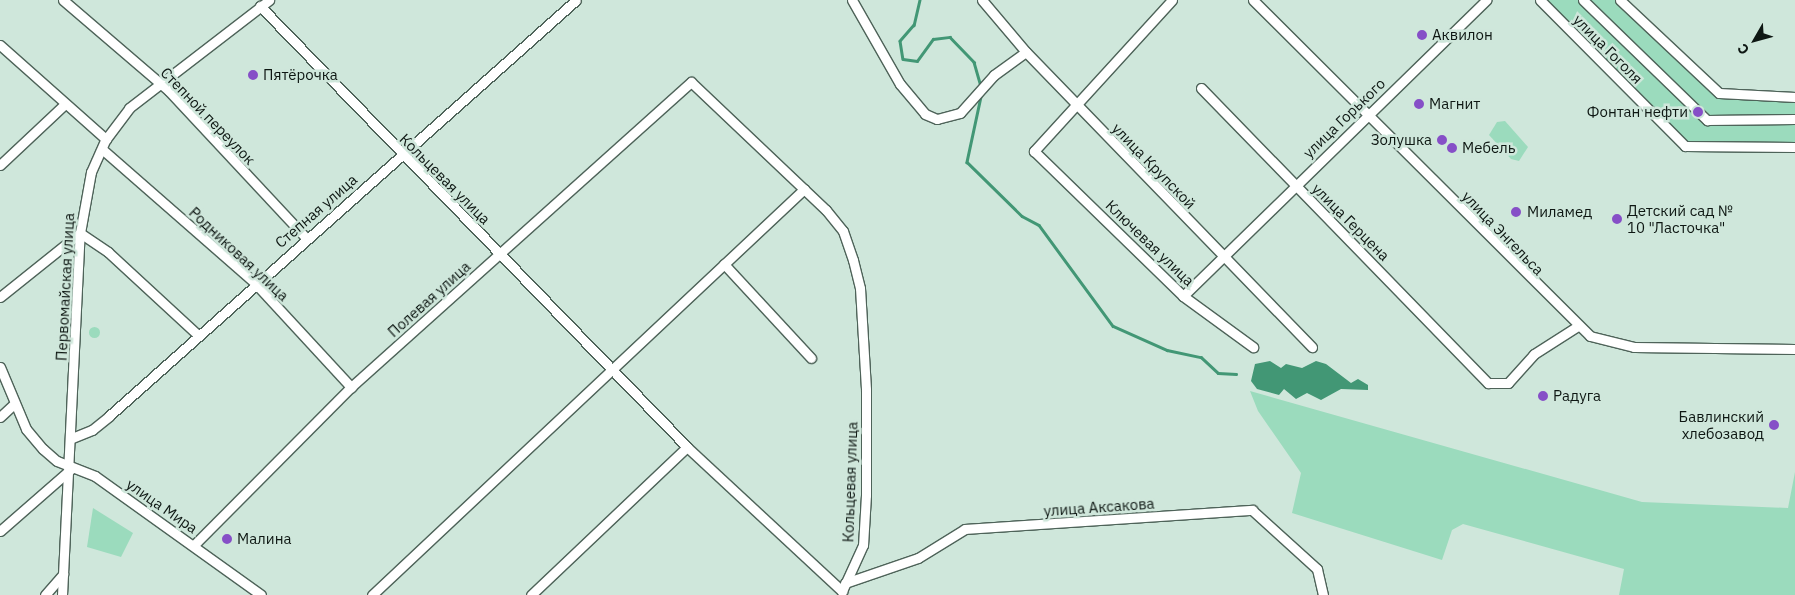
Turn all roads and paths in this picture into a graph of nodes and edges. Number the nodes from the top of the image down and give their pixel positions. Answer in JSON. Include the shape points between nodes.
{"nodes":[{"id":1,"x":63,"y":0,"type":"edge"},
{"id":2,"x":269,"y":0,"type":"edge"},
{"id":3,"x":576,"y":0,"type":"edge"},
{"id":4,"x":852,"y":0,"type":"edge"},
{"id":5,"x":982,"y":0,"type":"edge"},
{"id":6,"x":1172,"y":0,"type":"edge"},
{"id":7,"x":1253,"y":0,"type":"edge"},
{"id":8,"x":1486,"y":0,"type":"edge"},
{"id":9,"x":1540,"y":0,"type":"edge"},
{"id":10,"x":1583,"y":0,"type":"edge"},
{"id":11,"x":1620,"y":0,"type":"edge"},
{"id":12,"x":260,"y":6,"type":"junction"},
{"id":13,"x":0,"y":45,"type":"edge"},
{"id":14,"x":1026,"y":52,"type":"junction"},
{"id":15,"x":691,"y":82,"type":"joint"},
{"id":16,"x":159,"y":83,"type":"junction"},
{"id":17,"x":1201,"y":88,"type":"dead end"},
{"id":18,"x":1795,"y":97,"type":"edge"},
{"id":19,"x":1076,"y":104,"type":"junction"},
{"id":20,"x":64,"y":105,"type":"junction"},
{"id":21,"x":1369,"y":114,"type":"junction"},
{"id":22,"x":1795,"y":119,"type":"edge"},
{"id":23,"x":106,"y":139,"type":"junction"},
{"id":24,"x":1795,"y":147,"type":"edge"},
{"id":25,"x":102,"y":149,"type":"junction"},
{"id":26,"x":401,"y":155,"type":"junction"},
{"id":27,"x":0,"y":165,"type":"edge"},
{"id":28,"x":1295,"y":185,"type":"junction"},
{"id":29,"x":804,"y":190,"type":"junction"},
{"id":30,"x":80,"y":232,"type":"junction"},
{"id":31,"x":306,"y":238,"type":"junction"},
{"id":32,"x":500,"y":253,"type":"junction"},
{"id":33,"x":1222,"y":258,"type":"junction"},
{"id":34,"x":724,"y":264,"type":"junction"},
{"id":35,"x":255,"y":283,"type":"junction"},
{"id":36,"x":1183,"y":296,"type":"junction"},
{"id":37,"x":0,"y":297,"type":"edge"},
{"id":38,"x":1578,"y":326,"type":"junction"},
{"id":39,"x":198,"y":335,"type":"junction"},
{"id":40,"x":1253,"y":347,"type":"dead end"},
{"id":41,"x":1312,"y":347,"type":"dead end"},
{"id":42,"x":1795,"y":349,"type":"edge"},
{"id":43,"x":811,"y":358,"type":"dead end"},
{"id":44,"x":0,"y":366,"type":"edge"},
{"id":45,"x":612,"y":370,"type":"junction"},
{"id":46,"x":351,"y":387,"type":"junction"},
{"id":47,"x":13,"y":405,"type":"junction"},
{"id":48,"x":0,"y":416,"type":"edge"},
{"id":49,"x":72,"y":438,"type":"junction"},
{"id":50,"x":687,"y":447,"type":"junction"},
{"id":51,"x":72,"y":468,"type":"junction"},
{"id":52,"x":0,"y":531,"type":"edge"},
{"id":53,"x":194,"y":545,"type":"junction"},
{"id":54,"x":63,"y":574,"type":"junction"},
{"id":55,"x":843,"y":590,"type":"edge"},
{"id":56,"x":44,"y":595,"type":"edge"},
{"id":57,"x":62,"y":595,"type":"edge"},
{"id":58,"x":261,"y":595,"type":"edge"},
{"id":59,"x":372,"y":595,"type":"edge"},
{"id":60,"x":531,"y":595,"type":"edge"},
{"id":61,"x":1323,"y":595,"type":"edge"}],
"edges":[{"from":1,"to":16,"type":"street","name":"Степной переулок"},
{"from":2,"to":12,"type":"street","name":"Первомайская улица"},
{"from":3,"to":26,"type":"street","name":"Степная улица"},
{"from":4,"to":14,"type":"street","via":[[900,84],[919,108],[937,120],[960,113],[994,75]]},
{"from":5,"to":14,"type":"street","name":"улица Крупской"},
{"from":6,"to":19,"type":"street"},
{"from":7,"to":21,"type":"street","name":"улица Энгельса"},
{"from":8,"to":21,"type":"street","name":"улица Горького"},
{"from":9,"to":24,"type":"street","name":"улица Гоголя","via":[[1686,146]]},
{"from":10,"to":22,"type":"street","via":[[1707,120]]},
{"from":11,"to":18,"type":"street","via":[[1719,93]]},
{"from":12,"to":16,"type":"street","name":"Первомайская улица"},
{"from":12,"to":26,"type":"street","name":"Кольцевая улица"},
{"from":13,"to":20,"type":"street"},
{"from":14,"to":19,"type":"street","name":"улица Крупской"},
{"from":15,"to":29,"type":"street","name":"Кольцевая улица"},
{"from":15,"to":32,"type":"street","name":"Полевая улица"},
{"from":16,"to":23,"type":"street","name":"Первомайская улица","via":[[130,108]]},
{"from":16,"to":31,"type":"street","name":"Степной переулок"},
{"from":17,"to":28,"type":"street","name":"улица Герцена"},
{"from":19,"to":33,"type":"street","name":"улица Крупской"},
{"from":19,"to":36,"type":"street","name":"Ключевая улица","via":[[1034,151]]},
{"from":20,"to":23,"type":"street"},
{"from":20,"to":27,"type":"street"},
{"from":21,"to":28,"type":"street","name":"улица Горького"},
{"from":21,"to":38,"type":"street","name":"улица Энгельса"},
{"from":23,"to":25,"type":"street","name":"Первомайская улица"},
{"from":25,"to":30,"type":"street","name":"Первомайская улица","via":[[86,192]]},
{"from":25,"to":35,"type":"street","name":"Родниковая улица"},
{"from":26,"to":31,"type":"street","name":"Степная улица"},
{"from":26,"to":32,"type":"street","name":"Кольцевая улица"},
{"from":28,"to":33,"type":"street","name":"улица Горького"},
{"from":28,"to":38,"type":"street","name":"улица Герцена","via":[[1494,386],[1508,382],[1534,354]]},
{"from":29,"to":34,"type":"street"},
{"from":29,"to":55,"type":"street","name":"Кольцевая улица","via":[[842,231],[860,288],[866,390],[866,495],[863,545]]},
{"from":30,"to":37,"type":"street"},
{"from":30,"to":39,"type":"street","via":[[108,252]]},
{"from":30,"to":49,"type":"street","name":"Первомайская улица"},
{"from":31,"to":35,"type":"street","name":"Степная улица"},
{"from":32,"to":45,"type":"street","name":"Кольцевая улица"},
{"from":32,"to":46,"type":"street","name":"Полевая улица"},
{"from":33,"to":36,"type":"street","name":"улица Горького"},
{"from":33,"to":41,"type":"street","name":"улица Крупской"},
{"from":34,"to":43,"type":"street"},
{"from":34,"to":45,"type":"street"},
{"from":35,"to":39,"type":"street","name":"Степная улица"},
{"from":35,"to":46,"type":"street","name":"Родниковая улица"},
{"from":36,"to":40,"type":"street","name":"Ключевая улица"},
{"from":38,"to":42,"type":"street","name":"улица Энгельса","via":[[1590,336],[1634,347]]},
{"from":39,"to":49,"type":"street","name":"Степная улица","via":[[92,430]]},
{"from":44,"to":47,"type":"street"},
{"from":45,"to":50,"type":"street","name":"Кольцевая улица"},
{"from":45,"to":59,"type":"street"},
{"from":46,"to":53,"type":"street","name":"Полевая улица"},
{"from":47,"to":48,"type":"street"},
{"from":47,"to":51,"type":"street","name":"улица Мира","via":[[43,449]]},
{"from":49,"to":51,"type":"street","name":"Первомайская улица"},
{"from":50,"to":55,"type":"street","name":"Кольцевая улица"},
{"from":50,"to":60,"type":"street"},
{"from":51,"to":52,"type":"street"},
{"from":51,"to":53,"type":"street","name":"улица Мира","via":[[95,476]]},
{"from":51,"to":54,"type":"street","name":"Первомайская улица"},
{"from":53,"to":58,"type":"street","name":"улица Мира"},
{"from":54,"to":56,"type":"street"},
{"from":54,"to":57,"type":"street","name":"Первомайская улица"},
{"from":55,"to":61,"type":"street","name":"улица Аксакова","via":[[918,558],[965,529],[1252,510],[1317,569]]}]}
